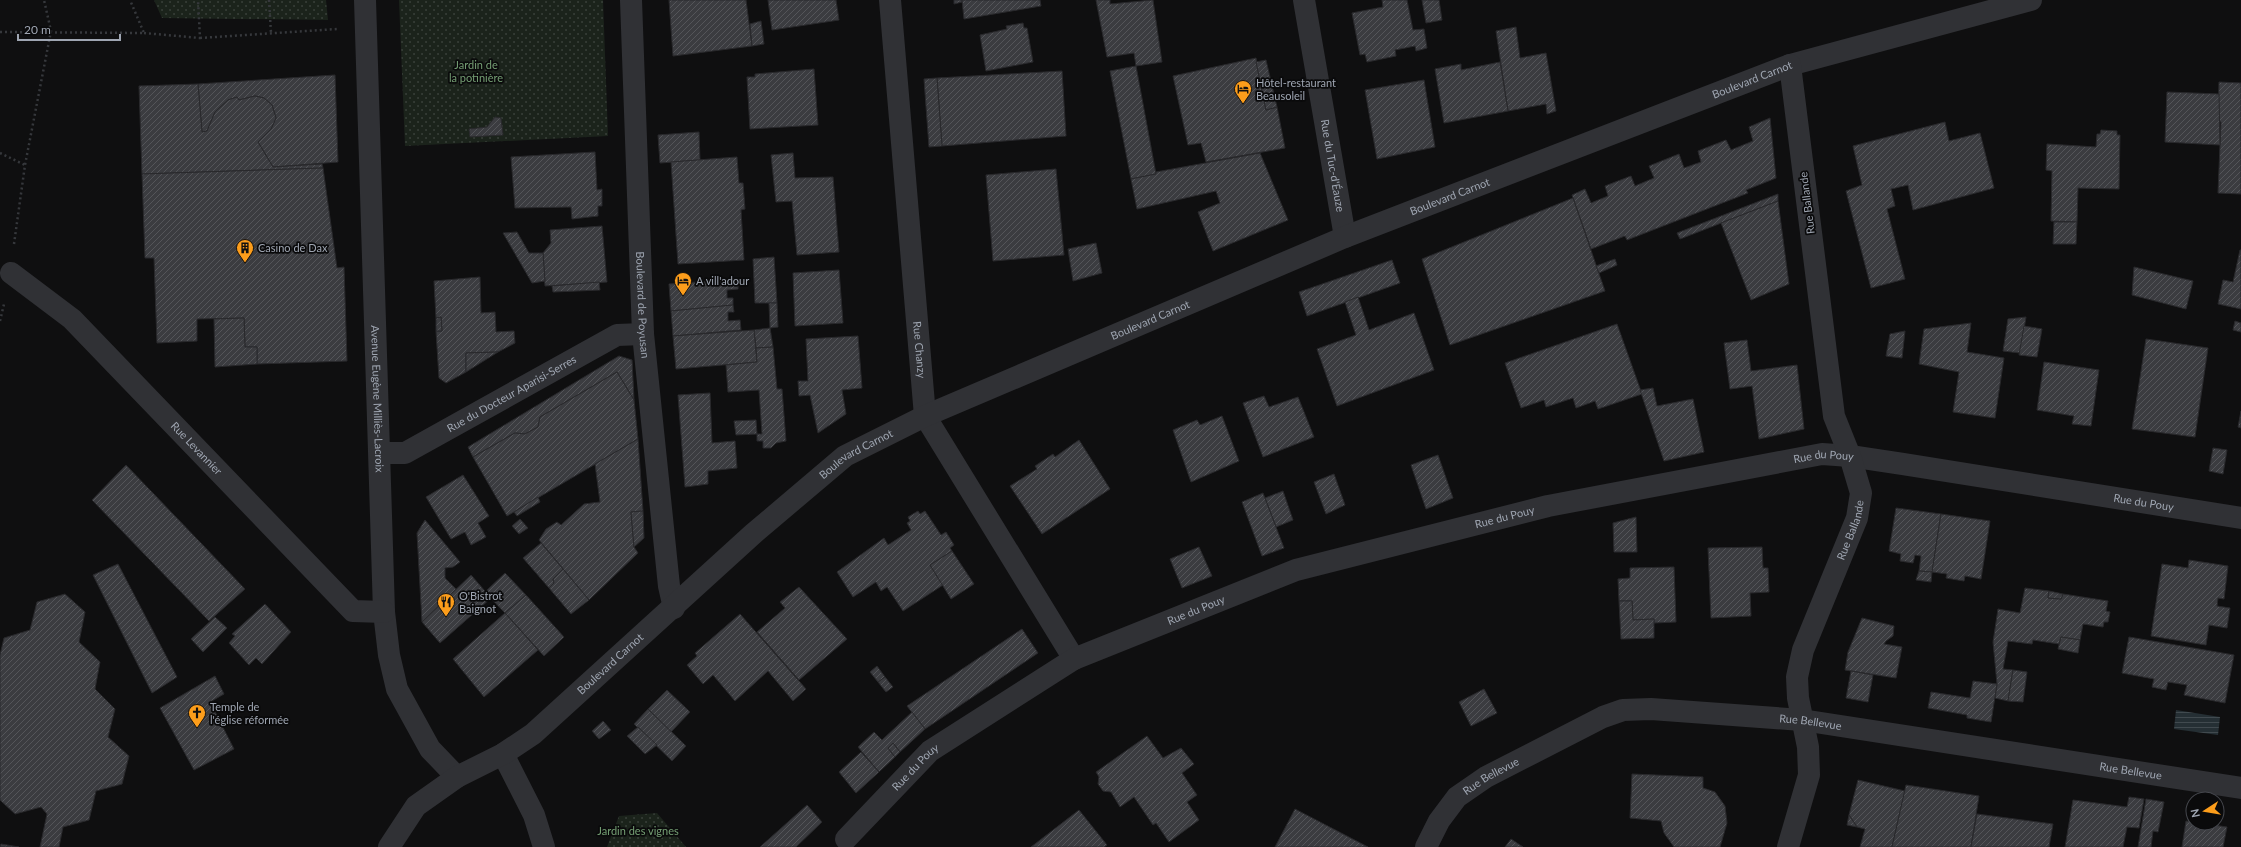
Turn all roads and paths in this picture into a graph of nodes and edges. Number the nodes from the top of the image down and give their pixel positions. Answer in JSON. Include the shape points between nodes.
{"nodes":[{"id":1,"x":44,"y":0,"type":"edge"},
{"id":2,"x":130,"y":0,"type":"edge"},
{"id":3,"x":198,"y":0,"type":"edge"},
{"id":4,"x":269,"y":0,"type":"edge"},
{"id":5,"x":365,"y":0,"type":"edge"},
{"id":6,"x":631,"y":0,"type":"edge"},
{"id":7,"x":890,"y":0,"type":"edge"},
{"id":8,"x":1304,"y":0,"type":"edge"},
{"id":9,"x":2032,"y":0,"type":"edge"},
{"id":10,"x":341,"y":29,"type":"dead end"},
{"id":11,"x":51,"y":31,"type":"junction"},
{"id":12,"x":0,"y":32,"type":"edge"},
{"id":13,"x":144,"y":33,"type":"junction"},
{"id":14,"x":271,"y":34,"type":"junction"},
{"id":15,"x":200,"y":38,"type":"junction"},
{"id":16,"x":1790,"y":65,"type":"junction"},
{"id":17,"x":0,"y":153,"type":"edge"},
{"id":18,"x":25,"y":165,"type":"junction"},
{"id":19,"x":1345,"y":237,"type":"junction"},
{"id":20,"x":11,"y":273,"type":"junction"},
{"id":21,"x":0,"y":321,"type":"edge"},
{"id":22,"x":643,"y":334,"type":"junction"},
{"id":23,"x":925,"y":416,"type":"junction"},
{"id":24,"x":380,"y":453,"type":"junction"},
{"id":25,"x":1850,"y":456,"type":"junction"},
{"id":26,"x":2241,"y":518,"type":"edge"},
{"id":27,"x":674,"y":608,"type":"junction"},
{"id":28,"x":384,"y":612,"type":"junction"},
{"id":29,"x":1074,"y":659,"type":"junction"},
{"id":30,"x":1802,"y":720,"type":"junction"},
{"id":31,"x":503,"y":754,"type":"junction"},
{"id":32,"x":457,"y":778,"type":"junction"},
{"id":33,"x":2241,"y":788,"type":"edge"},
{"id":34,"x":846,"y":839,"type":"dead end"},
{"id":35,"x":389,"y":847,"type":"edge"},
{"id":36,"x":544,"y":847,"type":"edge"},
{"id":37,"x":1426,"y":847,"type":"edge"},
{"id":38,"x":1788,"y":847,"type":"edge"}],
"edges":[{"from":1,"to":11,"type":"path"},
{"from":2,"to":13,"type":"path"},
{"from":3,"to":15,"type":"path"},
{"from":4,"to":14,"type":"path"},
{"from":5,"to":24,"type":"street","name":"Avenue Eugène Milliès-Lacroix"},
{"from":6,"to":22,"type":"street","name":"Boulevard de Poyusan"},
{"from":7,"to":23,"type":"street","name":"Rue Chanzy"},
{"from":8,"to":19,"type":"street","name":"Rue du Tuc-d'Éauze"},
{"from":9,"to":16,"type":"street","name":"Boulevard Carnot"},
{"from":10,"to":14,"type":"path"},
{"from":11,"to":12,"type":"path"},
{"from":11,"to":13,"type":"path","via":[[94,34]]},
{"from":11,"to":18,"type":"path"},
{"from":13,"to":15,"type":"path"},
{"from":14,"to":15,"type":"path"},
{"from":16,"to":19,"type":"street","name":"Boulevard Carnot"},
{"from":16,"to":25,"type":"street","name":"Rue Ballande","via":[[1829,387],[1834,416]]},
{"from":17,"to":18,"type":"path"},
{"from":18,"to":20,"type":"path"},
{"from":19,"to":23,"type":"street","name":"Boulevard Carnot"},
{"from":20,"to":21,"type":"path"},
{"from":20,"to":28,"type":"street","name":"Rue Levannier","via":[[72,319],[353,611]]},
{"from":22,"to":24,"type":"street","name":"Rue du Docteur Aparisi-Serres","via":[[617,335],[405,453]]},
{"from":22,"to":27,"type":"street","name":"Boulevard de Poyusan","via":[[669,586]]},
{"from":23,"to":27,"type":"street","name":"Boulevard Carnot","via":[[845,456],[753,534]]},
{"from":23,"to":29,"type":"street","name":"Rue Chanzy"},
{"from":24,"to":28,"type":"street","name":"Avenue Eugène Milliès-Lacroix"},
{"from":25,"to":26,"type":"street","name":"Rue du Pouy"},
{"from":25,"to":29,"type":"street","name":"Rue du Pouy","via":[[1822,454],[1548,506],[1296,570]]},
{"from":25,"to":30,"type":"street","name":"Rue Ballande","via":[[1861,493],[1857,518],[1803,650],[1797,677]]},
{"from":27,"to":31,"type":"street","name":"Boulevard Carnot","via":[[533,734]]},
{"from":28,"to":32,"type":"street","name":"Avenue Eugène Milliès-Lacroix","via":[[389,655],[397,689],[430,749]]},
{"from":29,"to":34,"type":"street","name":"Rue du Pouy","via":[[930,751]]},
{"from":30,"to":33,"type":"street","name":"Rue Bellevue"},
{"from":30,"to":37,"type":"street","name":"Rue Bellevue","via":[[1651,709],[1623,710],[1603,717],[1486,776],[1457,797],[1439,821]]},
{"from":30,"to":38,"type":"street","name":"Rue Ballande","via":[[1808,747],[1809,774]]},
{"from":31,"to":32,"type":"street","name":"Boulevard Carnot"},
{"from":31,"to":36,"type":"street","via":[[534,815]]},
{"from":32,"to":35,"type":"street","name":"Boulevard Carnot","via":[[416,806]]}]}
